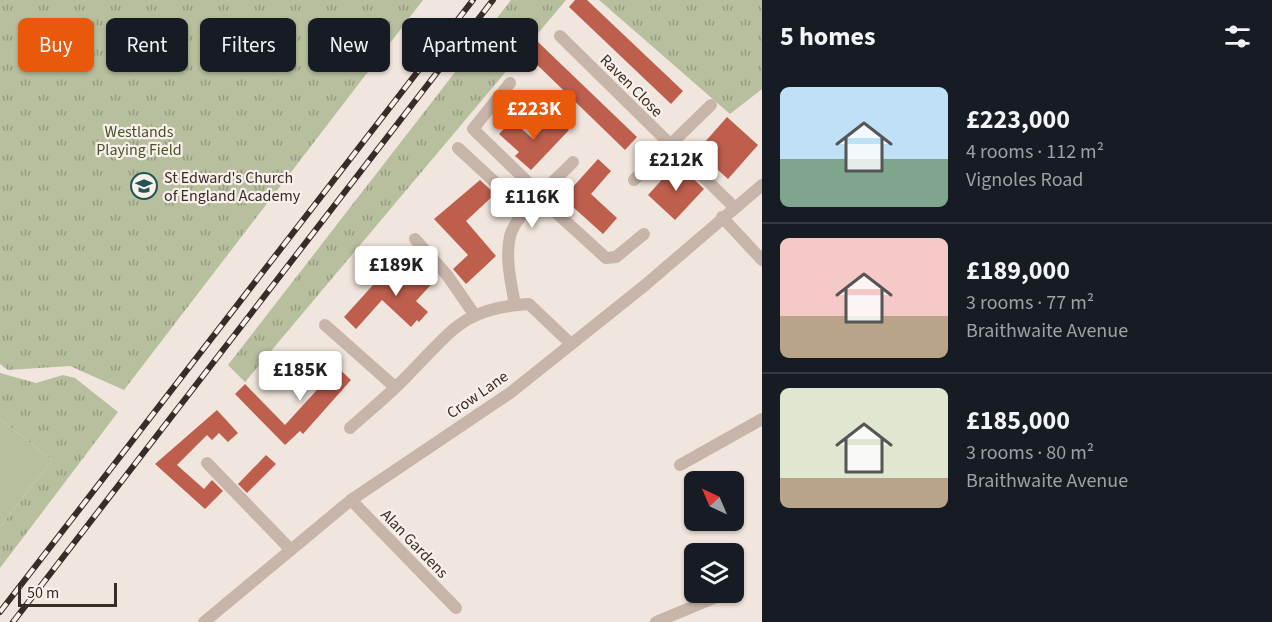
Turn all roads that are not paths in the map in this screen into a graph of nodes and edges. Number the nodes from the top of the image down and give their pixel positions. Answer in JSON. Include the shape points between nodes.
{"nodes":[{"id":1,"x":560,"y":36,"type":"dead end"},
{"id":2,"x":510,"y":83,"type":"dead end"},
{"id":3,"x":711,"y":105,"type":"dead end"},
{"id":4,"x":669,"y":145,"type":"junction"},
{"id":5,"x":458,"y":148,"type":"dead end"},
{"id":6,"x":573,"y":162,"type":"dead end"},
{"id":7,"x":634,"y":180,"type":"dead end"},
{"id":8,"x":762,"y":184,"type":"edge"},
{"id":9,"x":540,"y":196,"type":"junction"},
{"id":10,"x":734,"y":207,"type":"junction"},
{"id":11,"x":526,"y":211,"type":"junction"},
{"id":12,"x":722,"y":216,"type":"junction"},
{"id":13,"x":644,"y":234,"type":"dead end"},
{"id":14,"x":416,"y":239,"type":"dead end"},
{"id":15,"x":762,"y":260,"type":"edge"},
{"id":16,"x":515,"y":305,"type":"junction"},
{"id":17,"x":474,"y":315,"type":"junction"},
{"id":18,"x":325,"y":326,"type":"dead end"},
{"id":19,"x":571,"y":344,"type":"junction"},
{"id":20,"x":395,"y":387,"type":"junction"},
{"id":21,"x":762,"y":419,"type":"edge"},
{"id":22,"x":350,"y":428,"type":"dead end"},
{"id":23,"x":207,"y":463,"type":"dead end"},
{"id":24,"x":680,"y":465,"type":"dead end"},
{"id":25,"x":351,"y":501,"type":"junction"},
{"id":26,"x":291,"y":550,"type":"junction"},
{"id":27,"x":702,"y":603,"type":"edge"},
{"id":28,"x":456,"y":608,"type":"dead end"},
{"id":29,"x":204,"y":622,"type":"edge"},
{"id":30,"x":656,"y":622,"type":"edge"}],
"edges":[{"from":1,"to":4,"type":"street","name":"Raven Close"},
{"from":2,"to":9,"type":"street","via":[[473,129]]},
{"from":3,"to":4,"type":"street"},
{"from":4,"to":7,"type":"street"},
{"from":4,"to":10,"type":"street","name":"Raven Close"},
{"from":5,"to":11,"type":"street"},
{"from":6,"to":9,"type":"street"},
{"from":8,"to":10,"type":"street","name":"Crow Lane"},
{"from":9,"to":11,"type":"street"},
{"from":9,"to":13,"type":"street","via":[[606,258],[616,257]]},
{"from":10,"to":12,"type":"street","name":"Crow Lane"},
{"from":11,"to":16,"type":"street","via":[[510,234],[508,266]]},
{"from":12,"to":15,"type":"street"},
{"from":12,"to":19,"type":"street","name":"Crow Lane"},
{"from":14,"to":17,"type":"street"},
{"from":16,"to":17,"type":"street","via":[[498,306]]},
{"from":16,"to":19,"type":"street","via":[[529,304]]},
{"from":17,"to":20,"type":"street","via":[[461,321]]},
{"from":18,"to":20,"type":"street"},
{"from":19,"to":25,"type":"street","name":"Crow Lane","via":[[510,393]]},
{"from":20,"to":22,"type":"street"},
{"from":21,"to":24,"type":"street"},
{"from":23,"to":26,"type":"street"},
{"from":25,"to":26,"type":"street","name":"Crow Lane"},
{"from":25,"to":28,"type":"street","name":"Alan Gardens"},
{"from":26,"to":29,"type":"street","name":"Crow Lane"},
{"from":27,"to":30,"type":"street"}]}
